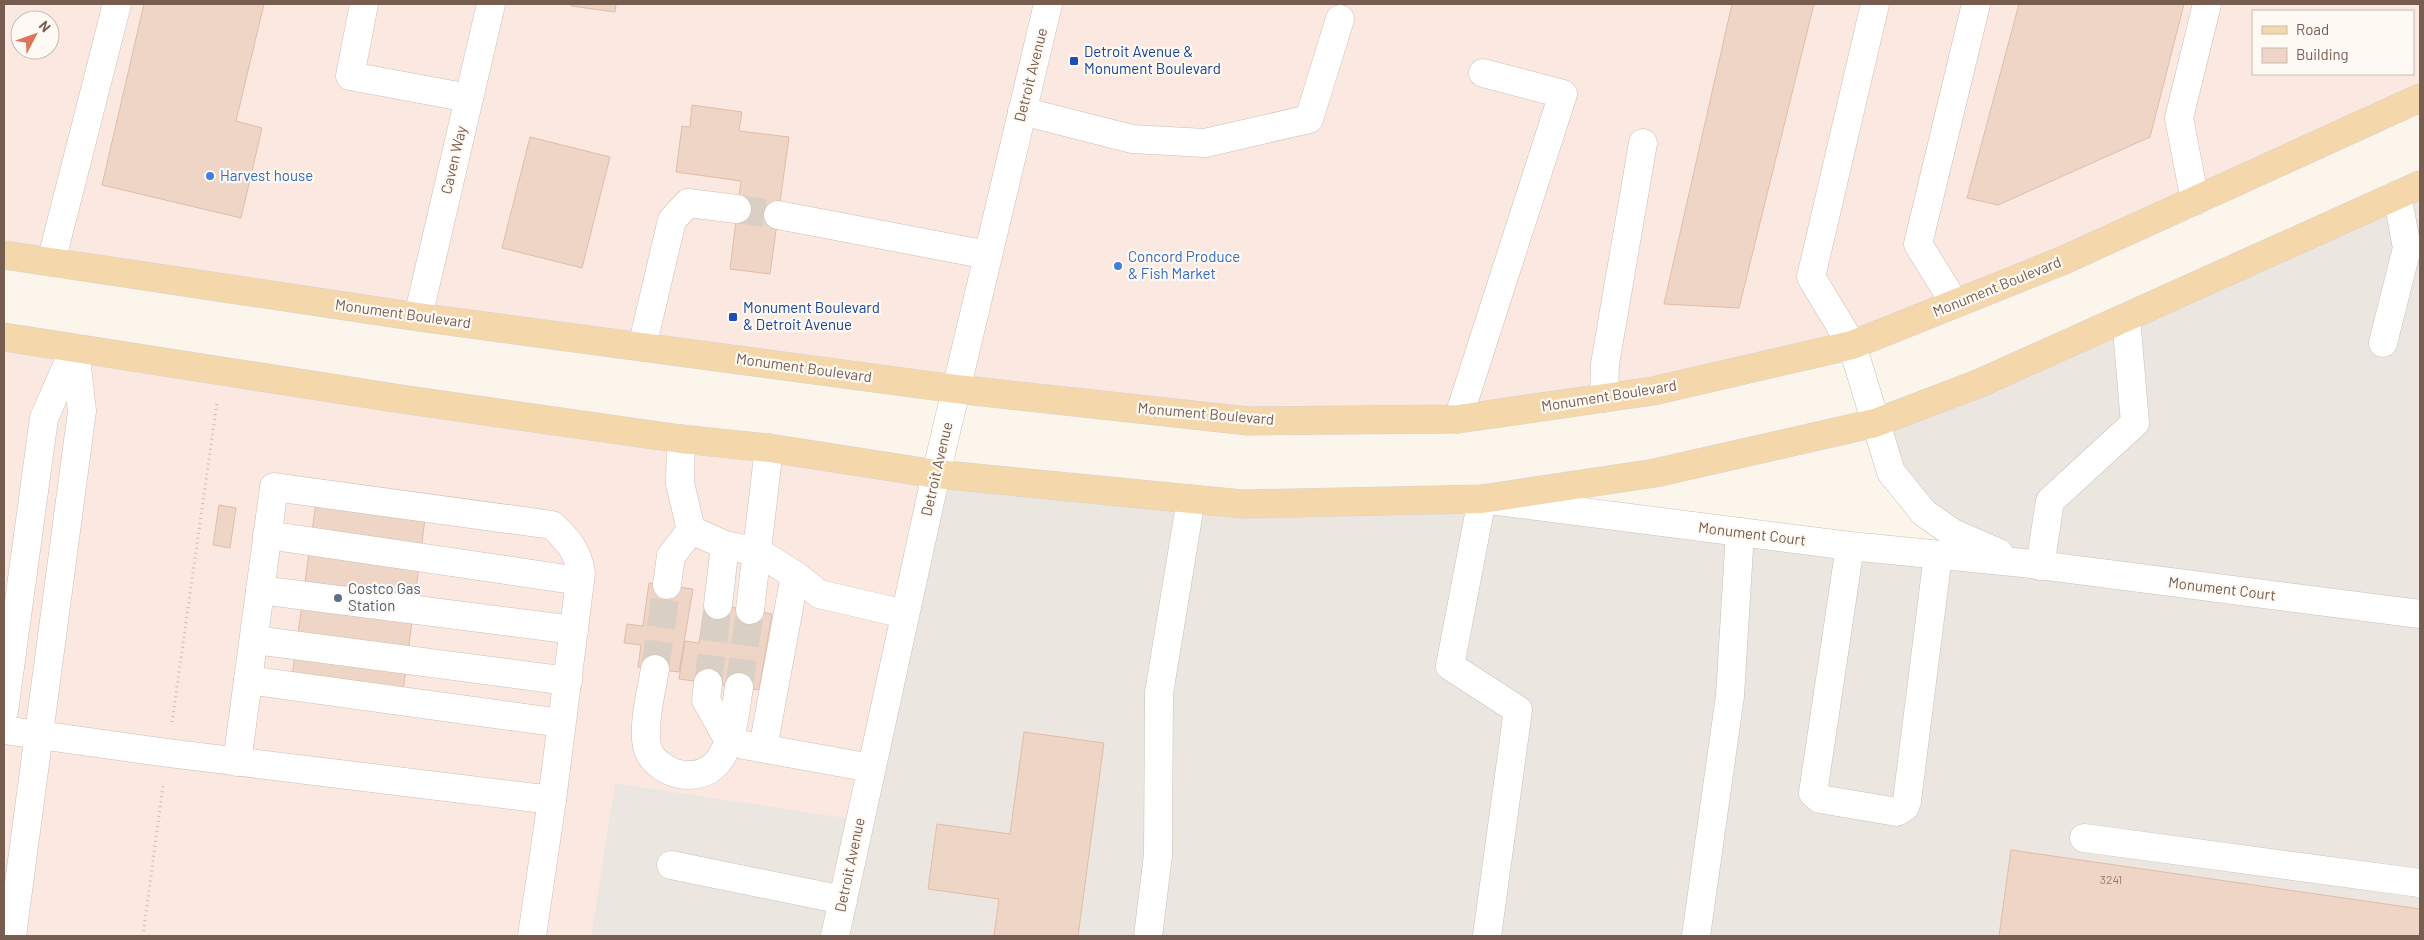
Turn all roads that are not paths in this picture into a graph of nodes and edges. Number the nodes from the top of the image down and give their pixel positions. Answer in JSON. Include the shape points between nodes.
{"nodes":[{"id":1,"x":116,"y":4,"type":"edge"},
{"id":2,"x":364,"y":4,"type":"edge"},
{"id":3,"x":491,"y":4,"type":"edge"},
{"id":4,"x":1048,"y":4,"type":"edge"},
{"id":5,"x":1875,"y":4,"type":"edge"},
{"id":6,"x":1976,"y":4,"type":"edge"},
{"id":7,"x":2206,"y":4,"type":"edge"},
{"id":8,"x":1340,"y":19,"type":"dead end"},
{"id":9,"x":1483,"y":73,"type":"dead end"},
{"id":10,"x":469,"y":98,"type":"junction"},
{"id":11,"x":2420,"y":98,"type":"edge"},
{"id":12,"x":1022,"y":111,"type":"junction"},
{"id":13,"x":1643,"y":143,"type":"dead end"},
{"id":14,"x":2409,"y":190,"type":"edge"},
{"id":15,"x":2194,"y":201,"type":"junction"},
{"id":16,"x":738,"y":209,"type":"tunnel mouth"},
{"id":17,"x":778,"y":215,"type":"tunnel mouth"},
{"id":18,"x":988,"y":254,"type":"junction"},
{"id":19,"x":4,"y":256,"type":"edge"},
{"id":20,"x":51,"y":262,"type":"junction"},
{"id":21,"x":1955,"y":304,"type":"junction"},
{"id":22,"x":418,"y":316,"type":"junction"},
{"id":23,"x":2126,"y":318,"type":"junction"},
{"id":24,"x":4,"y":337,"type":"edge"},
{"id":25,"x":2383,"y":343,"type":"dead end"},
{"id":26,"x":1852,"y":345,"type":"junction"},
{"id":27,"x":642,"y":346,"type":"junction"},
{"id":28,"x":75,"y":349,"type":"junction"},
{"id":29,"x":956,"y":389,"type":"junction"},
{"id":30,"x":1604,"y":398,"type":"junction"},
{"id":31,"x":1458,"y":419,"type":"junction"},
{"id":32,"x":1875,"y":423,"type":"junction"},
{"id":33,"x":681,"y":438,"type":"junction"},
{"id":34,"x":769,"y":448,"type":"junction"},
{"id":35,"x":936,"y":474,"type":"junction"},
{"id":36,"x":1192,"y":499,"type":"junction"},
{"id":37,"x":1482,"y":499,"type":"junction"},
{"id":38,"x":691,"y":530,"type":"junction"},
{"id":39,"x":1740,"y":532,"type":"junction"},
{"id":40,"x":267,"y":536,"type":"junction"},
{"id":41,"x":726,"y":545,"type":"junction"},
{"id":42,"x":1850,"y":546,"type":"junction"},
{"id":43,"x":758,"y":552,"type":"junction"},
{"id":44,"x":1938,"y":555,"type":"junction"},
{"id":45,"x":2031,"y":565,"type":"junction"},
{"id":46,"x":795,"y":575,"type":"junction"},
{"id":47,"x":580,"y":581,"type":"junction"},
{"id":48,"x":666,"y":585,"type":"tunnel mouth"},
{"id":49,"x":260,"y":590,"type":"junction"},
{"id":50,"x":718,"y":605,"type":"tunnel mouth"},
{"id":51,"x":750,"y":610,"type":"tunnel mouth"},
{"id":52,"x":905,"y":614,"type":"junction"},
{"id":53,"x":2420,"y":614,"type":"edge"},
{"id":54,"x":574,"y":630,"type":"junction"},
{"id":55,"x":254,"y":640,"type":"junction"},
{"id":56,"x":655,"y":669,"type":"tunnel mouth"},
{"id":57,"x":248,"y":680,"type":"junction"},
{"id":58,"x":568,"y":680,"type":"junction"},
{"id":59,"x":708,"y":683,"type":"tunnel mouth"},
{"id":60,"x":739,"y":687,"type":"tunnel mouth"},
{"id":61,"x":4,"y":711,"type":"edge"},
{"id":62,"x":561,"y":723,"type":"junction"},
{"id":63,"x":4,"y":730,"type":"edge"},
{"id":64,"x":38,"y":736,"type":"junction"},
{"id":65,"x":730,"y":742,"type":"junction"},
{"id":66,"x":763,"y":748,"type":"junction"},
{"id":67,"x":237,"y":762,"type":"junction"},
{"id":68,"x":871,"y":768,"type":"junction"},
{"id":69,"x":552,"y":800,"type":"junction"},
{"id":70,"x":2084,"y":838,"type":"dead end"},
{"id":71,"x":671,"y":865,"type":"dead end"},
{"id":72,"x":2420,"y":883,"type":"edge"},
{"id":73,"x":843,"y":900,"type":"junction"},
{"id":74,"x":12,"y":936,"type":"edge"},
{"id":75,"x":532,"y":936,"type":"edge"},
{"id":76,"x":835,"y":936,"type":"edge"},
{"id":77,"x":1148,"y":936,"type":"edge"},
{"id":78,"x":1487,"y":936,"type":"edge"},
{"id":79,"x":1696,"y":936,"type":"edge"}],
"edges":[{"from":1,"to":20,"type":"street"},
{"from":2,"to":10,"type":"street","via":[[350,76]]},
{"from":3,"to":10,"type":"street","name":"Caven Way"},
{"from":4,"to":12,"type":"street","name":"Detroit Avenue"},
{"from":5,"to":26,"type":"street","name":"Monument Court","via":[[1810,277]]},
{"from":6,"to":21,"type":"street","via":[[1918,244]]},
{"from":7,"to":15,"type":"street","via":[[2178,118]]},
{"from":8,"to":12,"type":"street","via":[[1309,119],[1205,143],[1132,139]]},
{"from":9,"to":31,"type":"street","via":[[1563,94]]},
{"from":10,"to":22,"type":"street","name":"Caven Way"},
{"from":11,"to":15,"type":"main road","name":"Monument Boulevard"},
{"from":12,"to":18,"type":"street","name":"Detroit Avenue"},
{"from":13,"to":30,"type":"street","via":[[1605,364]]},
{"from":14,"to":23,"type":"main road"},
{"from":14,"to":25,"type":"street","via":[[2407,248]]},
{"from":15,"to":21,"type":"main road","name":"Monument Boulevard","via":[[2064,260]]},
{"from":16,"to":27,"type":"street","via":[[688,203],[672,220]]},
{"from":17,"to":18,"type":"street"},
{"from":18,"to":29,"type":"street","name":"Detroit Avenue"},
{"from":19,"to":20,"type":"main road","name":"Monument Boulevard"},
{"from":20,"to":22,"type":"main road","name":"Monument Boulevard"},
{"from":21,"to":26,"type":"main road","name":"Monument Boulevard"},
{"from":22,"to":27,"type":"main road","name":"Monument Boulevard"},
{"from":23,"to":32,"type":"main road","via":[[1980,383]]},
{"from":23,"to":45,"type":"street","via":[[2135,423],[2050,501]]},
{"from":24,"to":28,"type":"main road"},
{"from":26,"to":30,"type":"main road","name":"Monument Boulevard","via":[[1654,391]]},
{"from":26,"to":32,"type":"street","name":"Monument Court"},
{"from":27,"to":29,"type":"main road","name":"Monument Boulevard"},
{"from":28,"to":33,"type":"main road"},
{"from":28,"to":61,"type":"street","via":[[44,418]]},
{"from":28,"to":64,"type":"street","via":[[82,411]]},
{"from":29,"to":31,"type":"main road","name":"Monument Boulevard","via":[[1248,421]]},
{"from":29,"to":35,"type":"street","name":"Detroit Avenue"},
{"from":30,"to":31,"type":"main road","name":"Monument Boulevard"},
{"from":32,"to":37,"type":"main road","via":[[1655,473]]},
{"from":32,"to":45,"type":"street","name":"Monument Court","via":[[1891,472],[1924,513],[1953,533]]},
{"from":33,"to":34,"type":"main road"},
{"from":33,"to":38,"type":"street","via":[[680,483]]},
{"from":34,"to":35,"type":"main road"},
{"from":34,"to":43,"type":"street"},
{"from":35,"to":36,"type":"main road"},
{"from":35,"to":52,"type":"street","name":"Detroit Avenue"},
{"from":36,"to":37,"type":"main road","via":[[1242,504]]},
{"from":36,"to":77,"type":"street","via":[[1159,693],[1158,855]]},
{"from":37,"to":39,"type":"street","name":"Monument Court"},
{"from":37,"to":78,"type":"street","via":[[1450,666],[1518,710]]},
{"from":38,"to":41,"type":"street"},
{"from":38,"to":48,"type":"street","via":[[671,556]]},
{"from":39,"to":42,"type":"street","name":"Monument Court"},
{"from":39,"to":79,"type":"street","via":[[1730,696]]},
{"from":40,"to":47,"type":"street"},
{"from":40,"to":47,"type":"street","via":[[274,487],[552,525],[569,541],[579,557]]},
{"from":40,"to":49,"type":"street"},
{"from":41,"to":43,"type":"street"},
{"from":41,"to":50,"type":"street"},
{"from":42,"to":44,"type":"street","name":"Monument Court"},
{"from":42,"to":44,"type":"street","via":[[1813,793],[1820,799],[1897,812],[1906,807],[1907,801]]},
{"from":43,"to":46,"type":"street"},
{"from":43,"to":51,"type":"street"},
{"from":44,"to":45,"type":"street","name":"Monument Court"},
{"from":45,"to":53,"type":"street","name":"Monument Court"},
{"from":46,"to":52,"type":"street","via":[[820,594]]},
{"from":46,"to":66,"type":"street"},
{"from":47,"to":54,"type":"street"},
{"from":49,"to":54,"type":"street"},
{"from":49,"to":55,"type":"street"},
{"from":52,"to":68,"type":"street","name":"Detroit Avenue"},
{"from":54,"to":58,"type":"street"},
{"from":55,"to":57,"type":"street"},
{"from":55,"to":58,"type":"street"},
{"from":56,"to":65,"type":"street","via":[[646,734],[649,752],[661,766],[690,776],[715,766]]},
{"from":57,"to":62,"type":"street"},
{"from":57,"to":67,"type":"street"},
{"from":58,"to":62,"type":"street"},
{"from":59,"to":65,"type":"street","via":[[706,700]]},
{"from":60,"to":65,"type":"street"},
{"from":62,"to":69,"type":"street"},
{"from":63,"to":64,"type":"street"},
{"from":64,"to":67,"type":"street"},
{"from":64,"to":74,"type":"street"},
{"from":65,"to":66,"type":"street"},
{"from":66,"to":68,"type":"street"},
{"from":67,"to":69,"type":"street"},
{"from":68,"to":73,"type":"street","name":"Detroit Avenue"},
{"from":69,"to":75,"type":"street"},
{"from":70,"to":72,"type":"street"},
{"from":71,"to":73,"type":"street"},
{"from":73,"to":76,"type":"street","name":"Detroit Avenue"}]}
